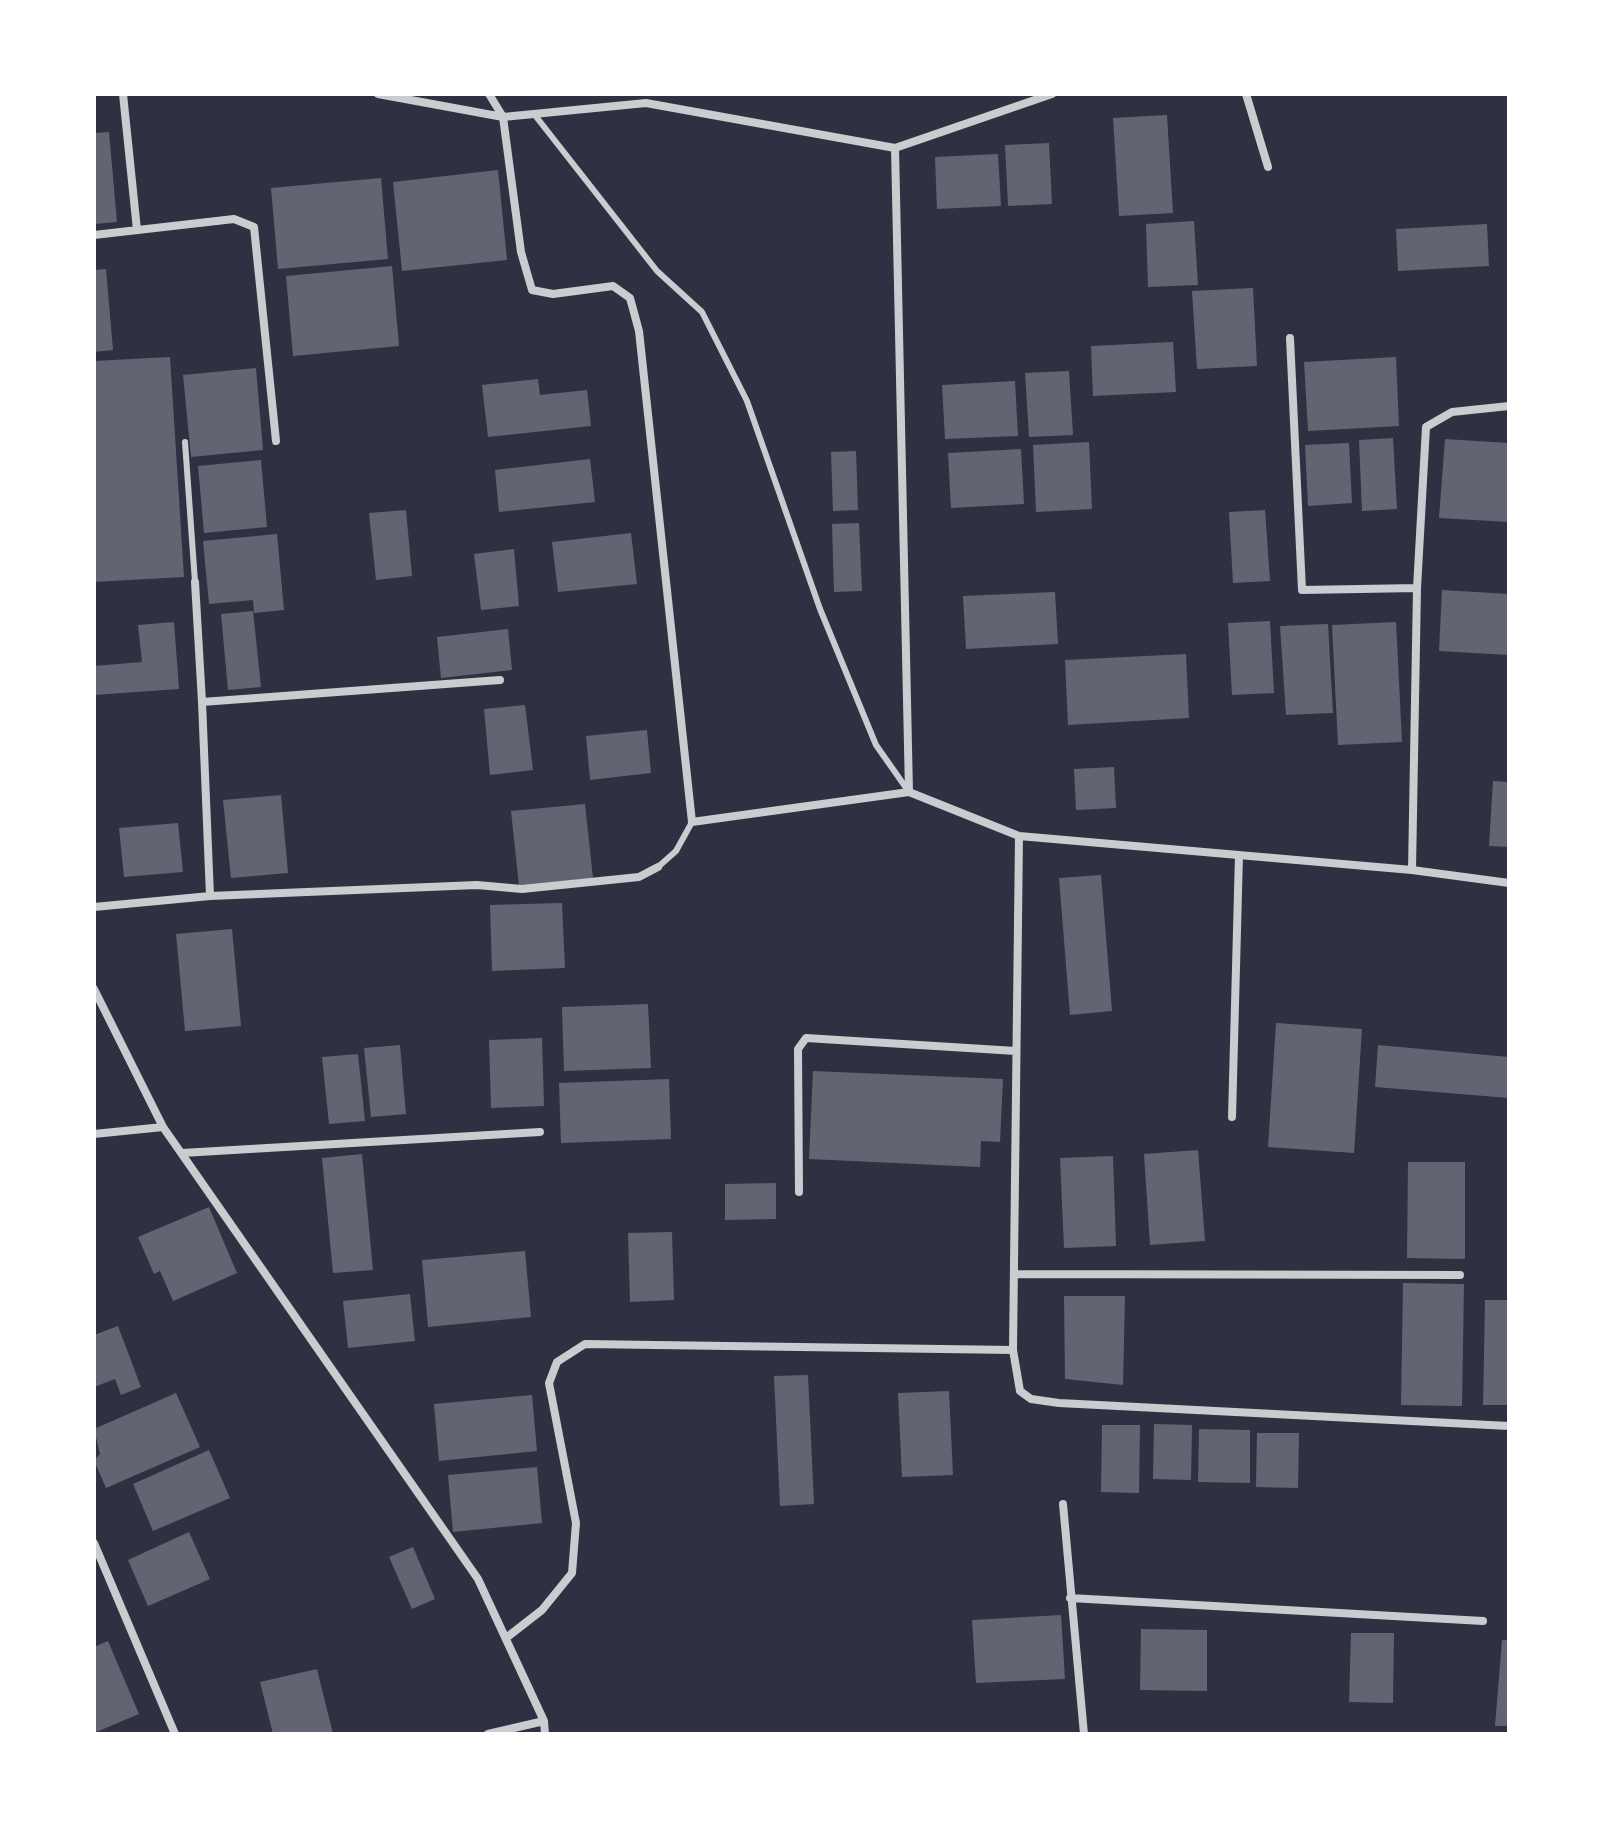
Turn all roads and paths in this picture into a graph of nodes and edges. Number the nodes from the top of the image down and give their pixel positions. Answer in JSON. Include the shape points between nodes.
{"nodes":[{"id":1,"x":123,"y":94,"type":"edge"},
{"id":2,"x":378,"y":94,"type":"edge"},
{"id":3,"x":489,"y":94,"type":"edge"},
{"id":4,"x":1052,"y":94,"type":"edge"},
{"id":5,"x":1246,"y":94,"type":"edge"},
{"id":6,"x":646,"y":98,"type":"edge"},
{"id":7,"x":534,"y":114,"type":"junction"},
{"id":8,"x":503,"y":117,"type":"junction"},
{"id":9,"x":895,"y":148,"type":"junction"},
{"id":10,"x":1268,"y":167,"type":"dead end"},
{"id":11,"x":137,"y":230,"type":"junction"},
{"id":12,"x":94,"y":235,"type":"edge"},
{"id":13,"x":1290,"y":338,"type":"dead end"},
{"id":14,"x":1509,"y":406,"type":"edge"},
{"id":15,"x":276,"y":441,"type":"dead end"},
{"id":16,"x":185,"y":442,"type":"dead end"},
{"id":17,"x":195,"y":582,"type":"joint"},
{"id":18,"x":1417,"y":588,"type":"junction"},
{"id":19,"x":500,"y":680,"type":"dead end"},
{"id":20,"x":202,"y":702,"type":"junction"},
{"id":21,"x":909,"y":792,"type":"junction"},
{"id":22,"x":692,"y":822,"type":"junction"},
{"id":23,"x":1019,"y":836,"type":"junction"},
{"id":24,"x":1239,"y":855,"type":"junction"},
{"id":25,"x":658,"y":867,"type":"joint"},
{"id":26,"x":1412,"y":870,"type":"junction"},
{"id":27,"x":1509,"y":883,"type":"edge"},
{"id":28,"x":210,"y":896,"type":"junction"},
{"id":29,"x":94,"y":907,"type":"edge"},
{"id":30,"x":94,"y":989,"type":"edge"},
{"id":31,"x":1016,"y":1051,"type":"junction"},
{"id":32,"x":1232,"y":1117,"type":"dead end"},
{"id":33,"x":163,"y":1127,"type":"junction"},
{"id":34,"x":540,"y":1132,"type":"dead end"},
{"id":35,"x":94,"y":1134,"type":"edge"},
{"id":36,"x":182,"y":1153,"type":"junction"},
{"id":37,"x":799,"y":1192,"type":"dead end"},
{"id":38,"x":1014,"y":1274,"type":"junction"},
{"id":39,"x":1460,"y":1275,"type":"dead end"},
{"id":40,"x":1013,"y":1350,"type":"junction"},
{"id":41,"x":1509,"y":1426,"type":"edge"},
{"id":42,"x":1063,"y":1504,"type":"dead end"},
{"id":43,"x":94,"y":1543,"type":"edge"},
{"id":44,"x":1070,"y":1598,"type":"junction"},
{"id":45,"x":1483,"y":1621,"type":"dead end"},
{"id":46,"x":506,"y":1638,"type":"junction"},
{"id":47,"x":544,"y":1721,"type":"junction"},
{"id":48,"x":175,"y":1734,"type":"edge"},
{"id":49,"x":488,"y":1734,"type":"edge"},
{"id":50,"x":545,"y":1734,"type":"edge"},
{"id":51,"x":1084,"y":1734,"type":"edge"}],
"edges":[{"from":1,"to":11,"type":"street"},
{"from":2,"to":8,"type":"street"},
{"from":3,"to":8,"type":"street"},
{"from":4,"to":9,"type":"street"},
{"from":5,"to":10,"type":"street"},
{"from":6,"to":7,"type":"street"},
{"from":6,"to":9,"type":"street"},
{"from":7,"to":8,"type":"street"},
{"from":7,"to":21,"type":"lane","via":[[657,271],[702,312],[747,401],[820,609],[876,745]]},
{"from":8,"to":22,"type":"street","via":[[521,252],[532,290],[553,294],[613,286],[630,298],[639,331]]},
{"from":9,"to":21,"type":"street"},
{"from":11,"to":12,"type":"street"},
{"from":11,"to":15,"type":"street","via":[[234,219],[254,227]]},
{"from":13,"to":18,"type":"street","via":[[1302,590]]},
{"from":14,"to":18,"type":"street","via":[[1452,412],[1426,427]]},
{"from":16,"to":17,"type":"lane"},
{"from":17,"to":20,"type":"street"},
{"from":18,"to":26,"type":"street"},
{"from":19,"to":20,"type":"street"},
{"from":20,"to":28,"type":"street"},
{"from":21,"to":22,"type":"street"},
{"from":21,"to":23,"type":"street"},
{"from":22,"to":25,"type":"lane","via":[[676,851]]},
{"from":23,"to":24,"type":"street"},
{"from":23,"to":31,"type":"street"},
{"from":24,"to":26,"type":"street"},
{"from":24,"to":32,"type":"street"},
{"from":25,"to":28,"type":"street","via":[[639,877],[522,889],[477,885]]},
{"from":26,"to":27,"type":"street"},
{"from":28,"to":29,"type":"street"},
{"from":30,"to":33,"type":"street"},
{"from":31,"to":37,"type":"street","via":[[806,1038],[798,1049]]},
{"from":31,"to":38,"type":"street"},
{"from":33,"to":35,"type":"street"},
{"from":33,"to":36,"type":"street"},
{"from":34,"to":36,"type":"street"},
{"from":36,"to":46,"type":"street","via":[[478,1579]]},
{"from":38,"to":39,"type":"street"},
{"from":38,"to":40,"type":"street"},
{"from":40,"to":41,"type":"street","via":[[1020,1391],[1031,1399]]},
{"from":40,"to":46,"type":"street","via":[[585,1344],[557,1362],[549,1383],[576,1523],[572,1573],[542,1610]]},
{"from":42,"to":44,"type":"street"},
{"from":43,"to":48,"type":"street"},
{"from":44,"to":45,"type":"street"},
{"from":44,"to":51,"type":"street"},
{"from":46,"to":47,"type":"street"},
{"from":47,"to":49,"type":"street"},
{"from":47,"to":50,"type":"street"}]}
